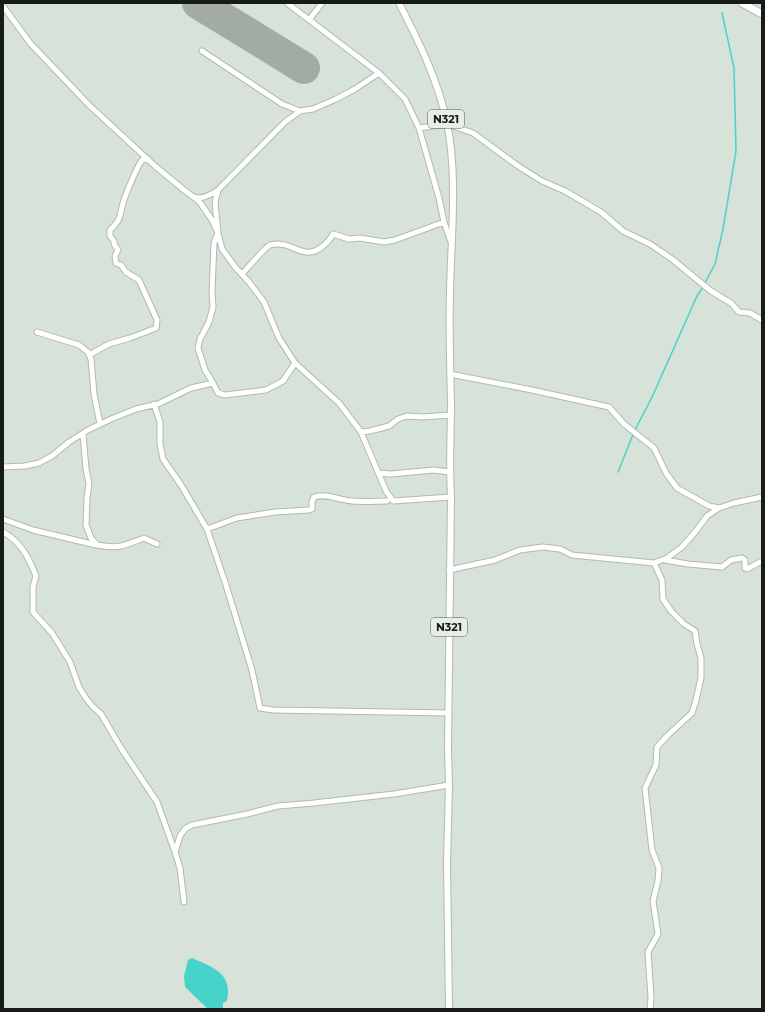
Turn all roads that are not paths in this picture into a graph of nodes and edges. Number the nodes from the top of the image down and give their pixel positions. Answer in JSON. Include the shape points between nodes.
{"nodes":[{"id":1,"x":287,"y":3,"type":"edge"},
{"id":2,"x":322,"y":3,"type":"edge"},
{"id":3,"x":399,"y":3,"type":"edge"},
{"id":4,"x":742,"y":3,"type":"edge"},
{"id":5,"x":3,"y":6,"type":"edge"},
{"id":6,"x":762,"y":14,"type":"edge"},
{"id":7,"x":309,"y":20,"type":"junction"},
{"id":8,"x":202,"y":51,"type":"dead end"},
{"id":9,"x":379,"y":73,"type":"junction"},
{"id":10,"x":300,"y":111,"type":"junction"},
{"id":11,"x":447,"y":124,"type":"junction"},
{"id":12,"x":419,"y":128,"type":"junction"},
{"id":13,"x":148,"y":159,"type":"junction"},
{"id":14,"x":218,"y":190,"type":"junction"},
{"id":15,"x":191,"y":196,"type":"junction"},
{"id":16,"x":444,"y":222,"type":"junction"},
{"id":17,"x":218,"y":233,"type":"junction"},
{"id":18,"x":452,"y":245,"type":"junction"},
{"id":19,"x":242,"y":274,"type":"junction"},
{"id":20,"x":762,"y":320,"type":"edge"},
{"id":21,"x":37,"y":332,"type":"dead end"},
{"id":22,"x":89,"y":355,"type":"junction"},
{"id":23,"x":295,"y":363,"type":"junction"},
{"id":24,"x":450,"y":374,"type":"junction"},
{"id":25,"x":213,"y":383,"type":"junction"},
{"id":26,"x":154,"y":404,"type":"junction"},
{"id":27,"x":451,"y":415,"type":"junction"},
{"id":28,"x":100,"y":424,"type":"junction"},
{"id":29,"x":361,"y":432,"type":"junction"},
{"id":30,"x":83,"y":434,"type":"junction"},
{"id":31,"x":3,"y":467,"type":"edge"},
{"id":32,"x":449,"y":472,"type":"junction"},
{"id":33,"x":378,"y":473,"type":"junction"},
{"id":34,"x":451,"y":497,"type":"junction"},
{"id":35,"x":762,"y":497,"type":"edge"},
{"id":36,"x":387,"y":502,"type":"dead end"},
{"id":37,"x":719,"y":508,"type":"junction"},
{"id":38,"x":3,"y":519,"type":"edge"},
{"id":39,"x":207,"y":529,"type":"junction"},
{"id":40,"x":3,"y":532,"type":"edge"},
{"id":41,"x":157,"y":544,"type":"dead end"},
{"id":42,"x":97,"y":546,"type":"junction"},
{"id":43,"x":664,"y":559,"type":"junction"},
{"id":44,"x":762,"y":562,"type":"edge"},
{"id":45,"x":654,"y":563,"type":"junction"},
{"id":46,"x":449,"y":570,"type":"junction"},
{"id":47,"x":449,"y":714,"type":"junction"},
{"id":48,"x":449,"y":785,"type":"junction"},
{"id":49,"x":175,"y":852,"type":"junction"},
{"id":50,"x":184,"y":902,"type":"dead end"},
{"id":51,"x":449,"y":1009,"type":"edge"},
{"id":52,"x":650,"y":1009,"type":"edge"}],
"edges":[{"from":1,"to":7,"type":"street","number":"N321"},
{"from":2,"to":7,"type":"street"},
{"from":3,"to":11,"type":"main road","number":"N321","via":[[426,57]]},
{"from":4,"to":6,"type":"highway"},
{"from":5,"to":13,"type":"street","via":[[30,43],[58,73]]},
{"from":7,"to":9,"type":"street","number":"N321"},
{"from":8,"to":10,"type":"street","via":[[282,104]]},
{"from":9,"to":10,"type":"street","via":[[336,99],[313,109]]},
{"from":9,"to":12,"type":"street","number":"N321","via":[[405,99]]},
{"from":10,"to":14,"type":"street","via":[[285,122]]},
{"from":11,"to":12,"type":"street"},
{"from":11,"to":18,"type":"main road","number":"N321","via":[[452,175]]},
{"from":11,"to":20,"type":"street","via":[[473,133],[530,174],[601,212],[624,231],[672,259],[711,291],[731,303],[739,312],[750,313]]},
{"from":12,"to":16,"type":"street","number":"N321"},
{"from":13,"to":15,"type":"street"},
{"from":13,"to":22,"type":"street","via":[[142,160],[136,169],[121,216],[110,230],[110,236],[118,250],[115,256],[116,263],[138,280],[157,320],[156,328],[109,344]]},
{"from":14,"to":15,"type":"street","via":[[198,198]]},
{"from":14,"to":17,"type":"street","via":[[215,207]]},
{"from":15,"to":17,"type":"street","via":[[199,201]]},
{"from":16,"to":18,"type":"street","number":"N321"},
{"from":16,"to":19,"type":"street","via":[[384,242],[349,239],[332,234],[328,242],[318,251],[311,253],[285,244],[270,245]]},
{"from":17,"to":19,"type":"street","via":[[222,249]]},
{"from":17,"to":25,"type":"street","via":[[214,243],[213,307],[198,348],[205,370]]},
{"from":18,"to":24,"type":"main road","number":"N321"},
{"from":19,"to":23,"type":"street","via":[[264,302],[279,338]]},
{"from":21,"to":22,"type":"street","via":[[79,345]]},
{"from":22,"to":28,"type":"street"},
{"from":23,"to":25,"type":"street","via":[[283,381],[264,391],[225,395],[218,393]]},
{"from":23,"to":29,"type":"street","via":[[339,403]]},
{"from":24,"to":27,"type":"main road","number":"N321"},
{"from":24,"to":37,"type":"street","via":[[609,407],[624,424],[654,448],[676,488],[708,506]]},
{"from":25,"to":26,"type":"street","via":[[191,388]]},
{"from":26,"to":28,"type":"street"},
{"from":26,"to":39,"type":"street","via":[[160,422],[163,460]]},
{"from":27,"to":29,"type":"street","via":[[423,418],[407,416],[389,426]]},
{"from":27,"to":32,"type":"main road","number":"N321"},
{"from":28,"to":30,"type":"street"},
{"from":29,"to":33,"type":"street"},
{"from":30,"to":31,"type":"street","via":[[39,463]]},
{"from":30,"to":42,"type":"street","via":[[89,483],[86,525]]},
{"from":32,"to":33,"type":"street","via":[[434,470]]},
{"from":32,"to":34,"type":"main road","number":"N321"},
{"from":33,"to":34,"type":"street","via":[[393,501]]},
{"from":34,"to":46,"type":"main road","number":"N321"},
{"from":35,"to":37,"type":"street"},
{"from":36,"to":39,"type":"street","via":[[351,501],[318,496],[312,502],[312,509],[237,518]]},
{"from":37,"to":43,"type":"street","via":[[707,516],[682,547]]},
{"from":38,"to":42,"type":"street","via":[[33,530]]},
{"from":39,"to":47,"type":"street","via":[[252,670],[260,708]]},
{"from":40,"to":49,"type":"street","via":[[13,537],[21,547],[36,576],[33,587],[33,612],[52,633],[70,662],[85,697],[101,714],[157,802]]},
{"from":41,"to":42,"type":"street","via":[[144,538],[121,547]]},
{"from":43,"to":44,"type":"street","via":[[722,567],[731,560],[742,558],[747,569]]},
{"from":43,"to":45,"type":"street"},
{"from":45,"to":46,"type":"street","via":[[572,555],[560,549],[543,547],[520,550],[495,560]]},
{"from":45,"to":52,"type":"street","via":[[662,580],[664,599],[671,611],[694,631],[701,658],[702,678],[692,713],[657,747],[656,765],[645,788],[652,850],[659,868],[653,901],[658,934],[648,952]]},
{"from":46,"to":47,"type":"main road","number":"N321"},
{"from":47,"to":48,"type":"main road","number":"N321"},
{"from":48,"to":49,"type":"street","via":[[314,804],[278,806],[192,825],[180,836]]},
{"from":48,"to":51,"type":"main road","number":"N321"},
{"from":49,"to":50,"type":"street","via":[[180,868]]}]}
